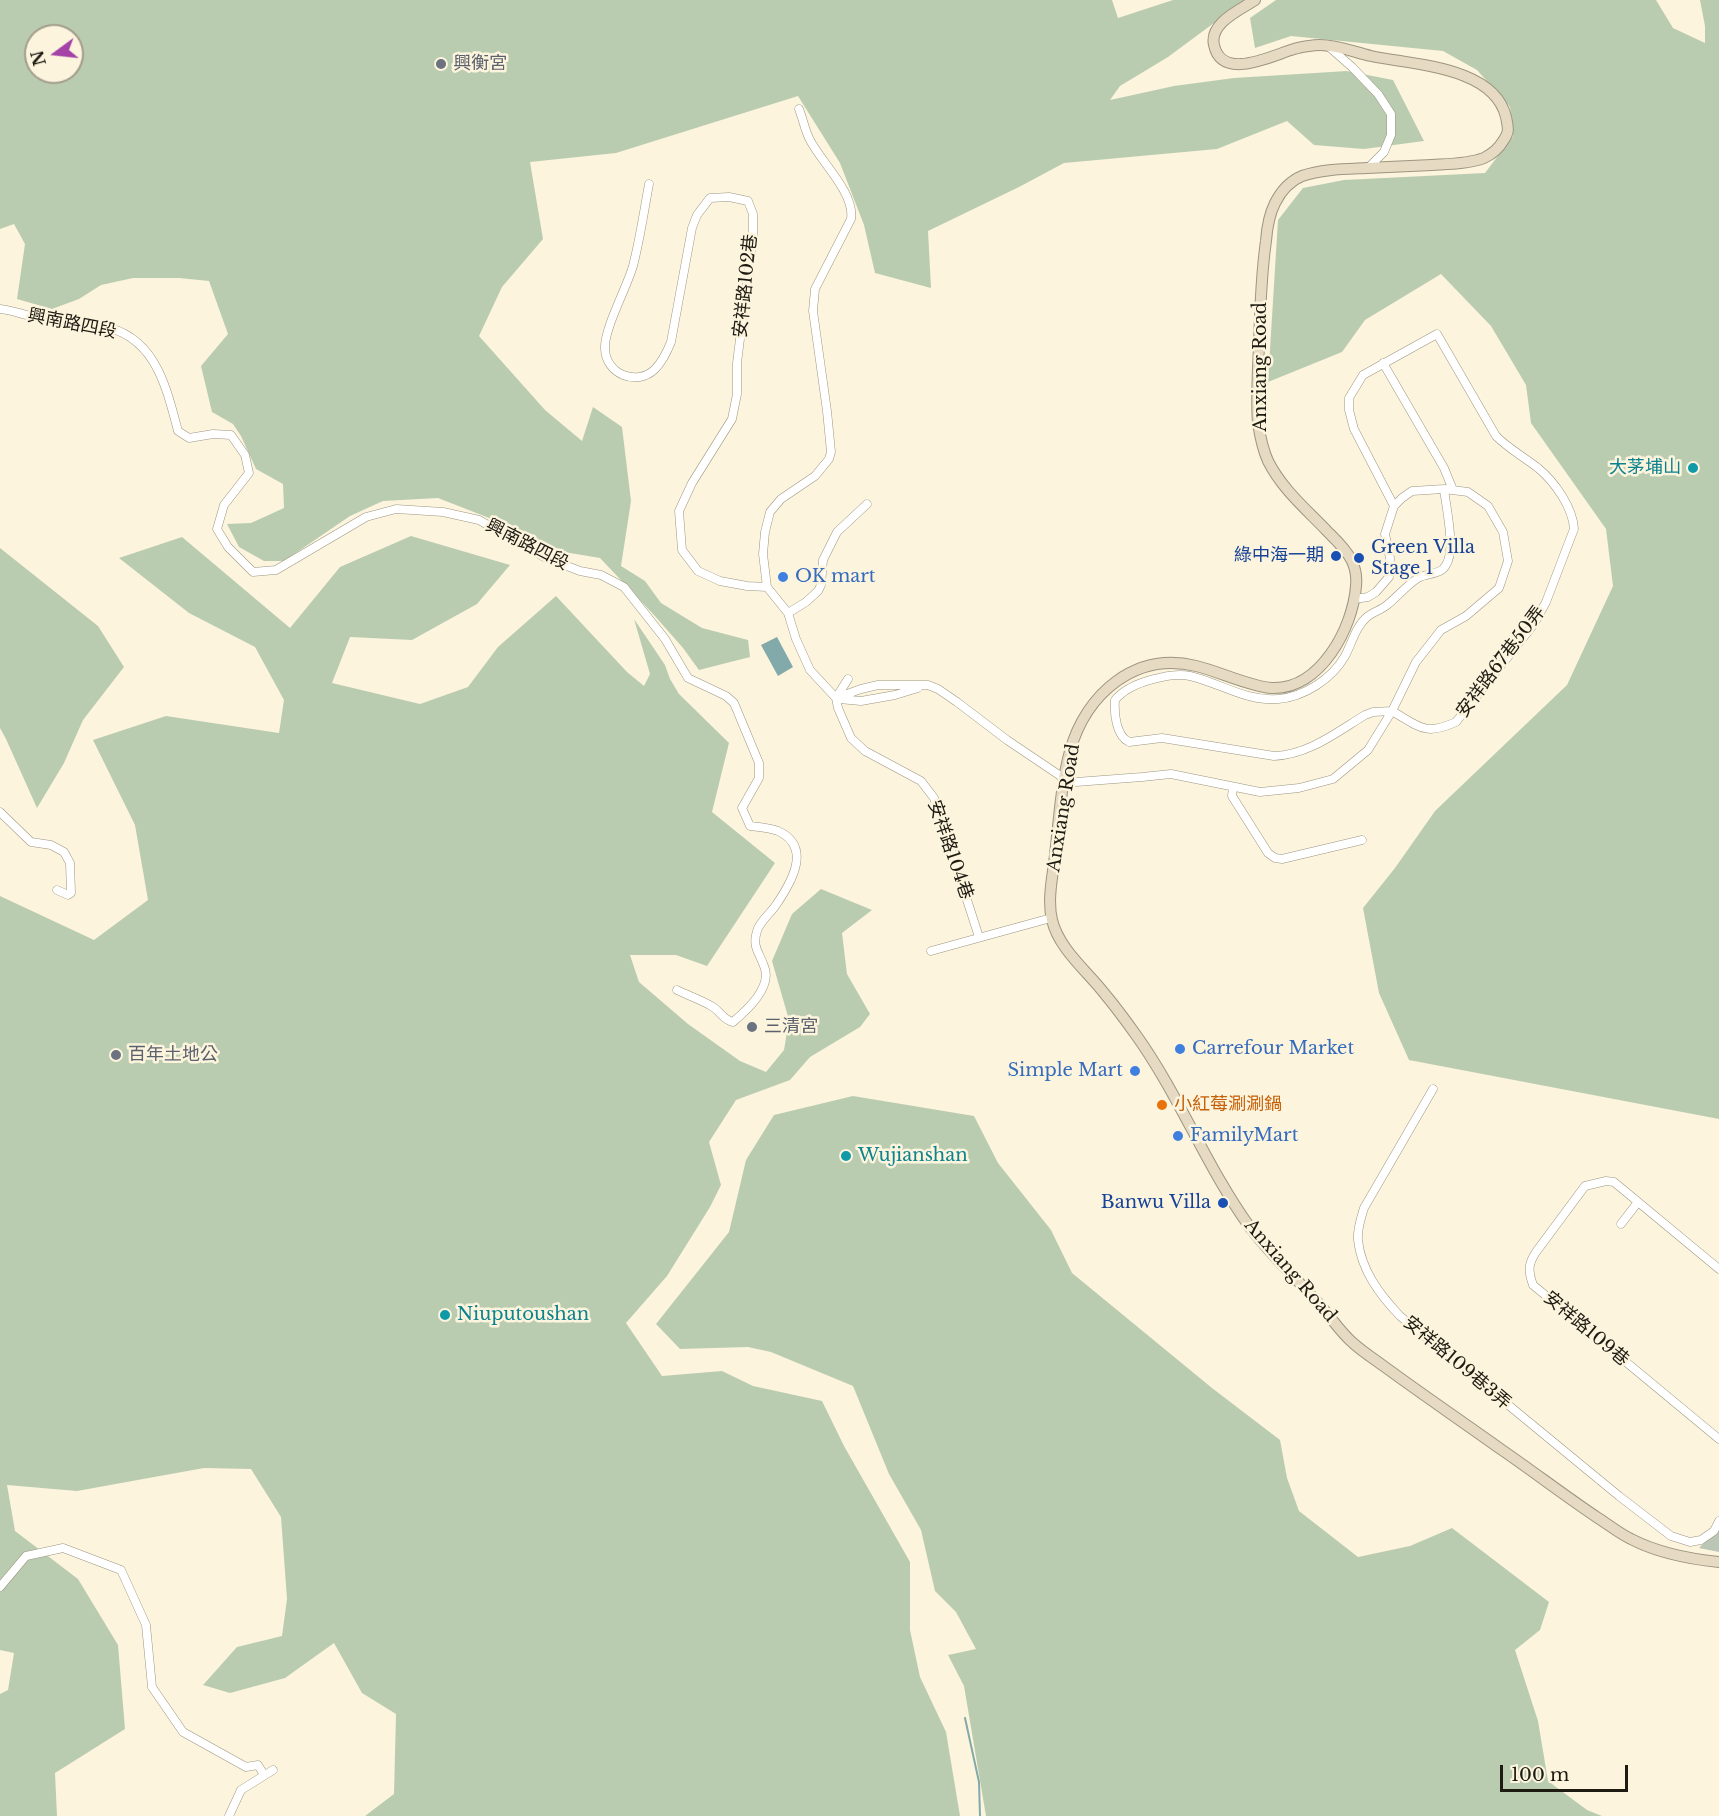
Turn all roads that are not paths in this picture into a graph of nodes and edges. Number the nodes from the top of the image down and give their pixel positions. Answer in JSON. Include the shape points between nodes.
{"nodes":[{"id":1,"x":1255,"y":0,"type":"edge"},
{"id":2,"x":1326,"y":44,"type":"junction"},
{"id":3,"x":800,"y":109,"type":"dead end"},
{"id":4,"x":1368,"y":168,"type":"junction"},
{"id":5,"x":649,"y":184,"type":"dead end"},
{"id":6,"x":0,"y":309,"type":"edge"},
{"id":7,"x":1383,"y":363,"type":"junction"},
{"id":8,"x":1448,"y":489,"type":"junction"},
{"id":9,"x":867,"y":504,"type":"dead end"},
{"id":10,"x":1394,"y":506,"type":"junction"},
{"id":11,"x":767,"y":587,"type":"junction"},
{"id":12,"x":1354,"y":599,"type":"junction"},
{"id":13,"x":788,"y":613,"type":"junction"},
{"id":14,"x":848,"y":679,"type":"dead end"},
{"id":15,"x":928,"y":685,"type":"junction"},
{"id":16,"x":836,"y":698,"type":"junction"},
{"id":17,"x":1392,"y":711,"type":"junction"},
{"id":18,"x":1065,"y":779,"type":"junction"},
{"id":19,"x":1233,"y":787,"type":"junction"},
{"id":20,"x":0,"y":812,"type":"edge"},
{"id":21,"x":1362,"y":840,"type":"dead end"},
{"id":22,"x":57,"y":890,"type":"dead end"},
{"id":23,"x":1051,"y":918,"type":"junction"},
{"id":24,"x":979,"y":938,"type":"junction"},
{"id":25,"x":931,"y":951,"type":"dead end"},
{"id":26,"x":677,"y":990,"type":"dead end"},
{"id":27,"x":1433,"y":1089,"type":"dead end"},
{"id":28,"x":1638,"y":1202,"type":"junction"},
{"id":29,"x":1621,"y":1224,"type":"dead end"},
{"id":30,"x":1719,"y":1269,"type":"edge"},
{"id":31,"x":1719,"y":1439,"type":"edge"},
{"id":32,"x":1719,"y":1521,"type":"edge"},
{"id":33,"x":1719,"y":1562,"type":"edge"},
{"id":34,"x":0,"y":1587,"type":"edge"},
{"id":35,"x":273,"y":1770,"type":"dead end"},
{"id":36,"x":264,"y":1775,"type":"junction"},
{"id":37,"x":229,"y":1816,"type":"edge"}],
"edges":[{"from":1,"to":2,"type":"street","name":"Anxiang Road","via":[[1216,30],[1215,47],[1225,61],[1245,64],[1299,47]]},
{"from":2,"to":4,"type":"street","via":[[1352,66],[1391,114],[1391,135],[1384,152]]},
{"from":2,"to":4,"type":"street","name":"Anxiang Road","via":[[1468,77],[1483,85],[1503,105],[1507,133],[1489,156],[1448,164]]},
{"from":3,"to":11,"type":"street","via":[[810,140],[842,188],[852,212],[816,289],[813,311],[831,452],[815,476],[770,512],[763,554]]},
{"from":4,"to":12,"type":"street","name":"Anxiang Road","via":[[1298,177],[1286,186],[1273,206],[1262,269],[1259,354],[1258,422],[1269,463],[1285,487],[1353,563]]},
{"from":5,"to":11,"type":"street","name":"安祥路102巷","via":[[633,266],[604,347],[607,360],[621,375],[636,377],[653,371],[665,356],[692,228],[704,205],[710,198],[729,196],[748,201],[753,214],[732,419],[679,511],[682,550],[698,571],[720,581]]},
{"from":6,"to":26,"type":"street","name":"興南路四段","via":[[124,333],[155,362],[178,431],[189,438],[231,435],[245,455],[249,473],[224,506],[218,529],[228,547],[253,572],[276,570],[366,518],[396,509],[443,512],[479,520],[546,558],[601,575],[624,587],[665,639],[688,678],[734,703],[759,763],[759,778],[742,808],[750,826],[777,831],[786,837],[796,849],[798,861],[776,904],[758,928],[754,943],[766,969],[765,984],[756,998],[733,1022],[713,1007]]},
{"from":7,"to":8,"type":"street","via":[[1444,468]]},
{"from":7,"to":10,"type":"street","via":[[1363,375],[1355,386],[1349,410],[1354,429]]},
{"from":7,"to":17,"type":"street","name":"安祥路67巷50弄","via":[[1437,334],[1496,436],[1547,477],[1567,503],[1574,529],[1534,624],[1456,722],[1439,729],[1424,729]]},
{"from":8,"to":10,"type":"street","via":[[1412,491]]},
{"from":8,"to":17,"type":"street","via":[[1468,492],[1488,506],[1503,532],[1508,561],[1499,588],[1466,616],[1441,630],[1422,654]]},
{"from":8,"to":17,"type":"street","via":[[1447,565],[1442,571],[1417,579],[1385,607],[1369,615],[1360,624],[1339,665],[1321,682],[1279,699],[1257,699],[1189,676],[1174,675],[1126,689],[1114,706],[1125,741],[1162,738],[1274,756],[1313,747],[1365,715]]},
{"from":9,"to":13,"type":"street","via":[[837,532],[823,560],[818,591]]},
{"from":10,"to":12,"type":"street","via":[[1385,534],[1389,578],[1368,597]]},
{"from":11,"to":13,"type":"street"},
{"from":12,"to":18,"type":"street","name":"Anxiang Road","via":[[1342,636],[1331,654],[1308,678],[1296,684],[1270,688],[1187,663],[1159,664],[1128,673],[1106,688],[1083,716]]},
{"from":13,"to":16,"type":"street","via":[[810,670]]},
{"from":14,"to":16,"type":"street"},
{"from":15,"to":16,"type":"street","via":[[878,685]]},
{"from":15,"to":16,"type":"street","via":[[861,701]]},
{"from":15,"to":18,"type":"street"},
{"from":16,"to":24,"type":"street","name":"安祥路104巷","via":[[851,738],[865,751],[921,781],[934,798]]},
{"from":17,"to":19,"type":"street","via":[[1368,750],[1333,779],[1260,792]]},
{"from":18,"to":19,"type":"street","via":[[1076,782],[1172,774]]},
{"from":18,"to":23,"type":"street","name":"Anxiang Road"},
{"from":19,"to":21,"type":"street","via":[[1232,796],[1275,858]]},
{"from":20,"to":22,"type":"street","via":[[31,842],[64,852],[70,863],[71,892],[68,895]]},
{"from":23,"to":24,"type":"street"},
{"from":23,"to":33,"type":"street","name":"Anxiang Road","via":[[1065,948],[1136,1034],[1253,1232],[1353,1343],[1630,1539],[1685,1559]]},
{"from":24,"to":25,"type":"street"},
{"from":27,"to":32,"type":"street","name":"安祥路109巷3弄","via":[[1364,1208],[1357,1238],[1367,1273],[1400,1316],[1671,1536],[1690,1542],[1701,1540],[1714,1531]]},
{"from":28,"to":29,"type":"street"},
{"from":28,"to":30,"type":"street","name":"安祥路109巷"},
{"from":28,"to":31,"type":"street","name":"安祥路109巷","via":[[1614,1182],[1586,1186],[1531,1260],[1528,1271],[1533,1285]]},
{"from":34,"to":36,"type":"street","via":[[26,1556],[63,1548],[121,1570],[146,1625],[152,1687],[183,1732],[246,1767],[258,1766]]},
{"from":35,"to":36,"type":"street"},
{"from":36,"to":37,"type":"street","via":[[241,1790]]}]}
